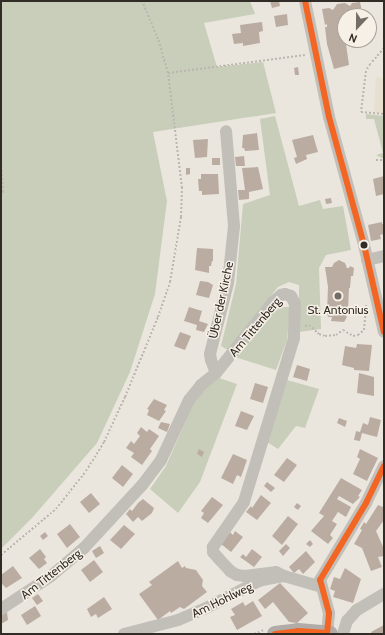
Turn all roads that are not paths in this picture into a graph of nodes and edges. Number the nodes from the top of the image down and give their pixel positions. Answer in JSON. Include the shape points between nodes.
{"nodes":[{"id":1,"x":306,"y":1,"type":"edge"},
{"id":2,"x":226,"y":131,"type":"dead end"},
{"id":3,"x":384,"y":256,"type":"edge"},
{"id":4,"x":368,"y":260,"type":"junction"},
{"id":5,"x":384,"y":332,"type":"edge"},
{"id":6,"x":216,"y":373,"type":"junction"},
{"id":7,"x":384,"y":466,"type":"edge"},
{"id":8,"x":284,"y":576,"type":"junction"},
{"id":9,"x":320,"y":586,"type":"junction"},
{"id":10,"x":384,"y":594,"type":"edge"},
{"id":11,"x":1,"y":609,"type":"edge"},
{"id":12,"x":124,"y":634,"type":"edge"},
{"id":13,"x":275,"y":634,"type":"edge"},
{"id":14,"x":333,"y":634,"type":"edge"}],
"edges":[{"from":1,"to":4,"type":"street","via":[[329,117]]},
{"from":2,"to":6,"type":"street","name":"Über der Kirche","via":[[234,226],[228,283],[210,354]]},
{"from":3,"to":4,"type":"street"},
{"from":4,"to":5,"type":"street"},
{"from":6,"to":8,"type":"street","name":"Am Tittenberg","via":[[273,302],[281,295],[289,294],[294,300],[294,338],[244,502],[213,547],[213,552],[237,575],[276,572]]},
{"from":6,"to":11,"type":"street","name":"Am Tittenberg","via":[[201,385],[189,400],[161,460],[143,484],[84,548],[51,576]]},
{"from":7,"to":9,"type":"street","via":[[366,503],[321,576]]},
{"from":8,"to":9,"type":"street","name":"Am Hohlweg"},
{"from":8,"to":12,"type":"street","name":"Am Hohlweg","via":[[260,581],[204,610],[178,620]]},
{"from":9,"to":14,"type":"street"},
{"from":10,"to":14,"type":"street","via":[[357,610]]},
{"from":13,"to":14,"type":"main road","via":[[298,631]]}]}
